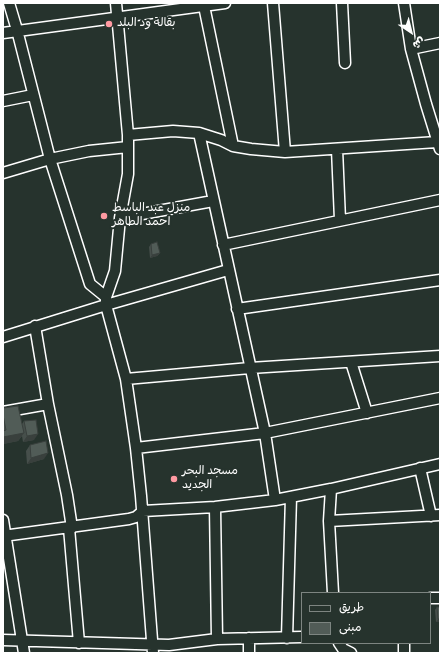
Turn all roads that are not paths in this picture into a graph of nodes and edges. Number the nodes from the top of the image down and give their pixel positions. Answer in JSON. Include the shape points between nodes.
{"nodes":[{"id":1,"x":9,"y":3,"type":"edge"},
{"id":2,"x":116,"y":3,"type":"edge"},
{"id":3,"x":225,"y":3,"type":"edge"},
{"id":4,"x":273,"y":3,"type":"edge"},
{"id":5,"x":342,"y":3,"type":"edge"},
{"id":6,"x":404,"y":3,"type":"edge"},
{"id":7,"x":199,"y":5,"type":"edge"},
{"id":8,"x":117,"y":18,"type":"junction"},
{"id":9,"x":17,"y":30,"type":"junction"},
{"id":10,"x":3,"y":33,"type":"edge"},
{"id":11,"x":440,"y":43,"type":"edge"},
{"id":12,"x":412,"y":49,"type":"junction"},
{"id":13,"x":345,"y":63,"type":"dead end"},
{"id":14,"x":33,"y":95,"type":"junction"},
{"id":15,"x":3,"y":100,"type":"edge"},
{"id":16,"x":198,"y":133,"type":"junction"},
{"id":17,"x":128,"y":135,"type":"junction"},
{"id":18,"x":233,"y":146,"type":"junction"},
{"id":19,"x":439,"y":146,"type":"edge"},
{"id":20,"x":128,"y":147,"type":"junction"},
{"id":21,"x":337,"y":149,"type":"junction"},
{"id":22,"x":285,"y":152,"type":"junction"},
{"id":23,"x":50,"y":159,"type":"junction"},
{"id":24,"x":3,"y":173,"type":"edge"},
{"id":25,"x":213,"y":200,"type":"junction"},
{"id":26,"x":440,"y":200,"type":"edge"},
{"id":27,"x":120,"y":218,"type":"junction"},
{"id":28,"x":340,"y":220,"type":"junction"},
{"id":29,"x":223,"y":245,"type":"junction"},
{"id":30,"x":228,"y":270,"type":"junction"},
{"id":31,"x":440,"y":280,"type":"edge"},
{"id":32,"x":106,"y":301,"type":"junction"},
{"id":33,"x":237,"y":309,"type":"junction"},
{"id":34,"x":35,"y":326,"type":"junction"},
{"id":35,"x":3,"y":337,"type":"edge"},
{"id":36,"x":440,"y":356,"type":"edge"},
{"id":37,"x":351,"y":362,"type":"junction"},
{"id":38,"x":250,"y":368,"type":"junction"},
{"id":39,"x":126,"y":379,"type":"junction"},
{"id":40,"x":440,"y":398,"type":"edge"},
{"id":41,"x":48,"y":404,"type":"junction"},
{"id":42,"x":3,"y":412,"type":"edge"},
{"id":43,"x":367,"y":413,"type":"junction"},
{"id":44,"x":265,"y":433,"type":"junction"},
{"id":45,"x":136,"y":448,"type":"junction"},
{"id":46,"x":440,"y":464,"type":"edge"},
{"id":47,"x":420,"y":468,"type":"junction"},
{"id":48,"x":331,"y":489,"type":"junction"},
{"id":49,"x":290,"y":496,"type":"junction"},
{"id":50,"x":274,"y":500,"type":"junction"},
{"id":51,"x":215,"y":507,"type":"junction"},
{"id":52,"x":142,"y":511,"type":"junction"},
{"id":53,"x":436,"y":516,"type":"edge"},
{"id":54,"x":3,"y":520,"type":"edge"},
{"id":55,"x":329,"y":521,"type":"junction"},
{"id":56,"x":70,"y":528,"type":"junction"},
{"id":57,"x":5,"y":536,"type":"edge"},
{"id":58,"x":333,"y":592,"type":"edge"},
{"id":59,"x":301,"y":637,"type":"edge"},
{"id":60,"x":249,"y":638,"type":"junction"},
{"id":61,"x":287,"y":638,"type":"junction"},
{"id":62,"x":217,"y":639,"type":"junction"},
{"id":63,"x":3,"y":640,"type":"edge"},
{"id":64,"x":22,"y":640,"type":"junction"},
{"id":65,"x":79,"y":643,"type":"junction"},
{"id":66,"x":340,"y":644,"type":"edge"},
{"id":67,"x":153,"y":649,"type":"edge"},
{"id":68,"x":24,"y":653,"type":"edge"},
{"id":69,"x":249,"y":653,"type":"edge"},
{"id":70,"x":351,"y":653,"type":"edge"}],
"edges":[{"from":1,"to":9,"type":"street"},
{"from":2,"to":8,"type":"street"},
{"from":3,"to":7,"type":"street"},
{"from":4,"to":22,"type":"street"},
{"from":5,"to":13,"type":"street"},
{"from":6,"to":12,"type":"street"},
{"from":7,"to":8,"type":"street"},
{"from":7,"to":18,"type":"street"},
{"from":8,"to":9,"type":"street"},
{"from":8,"to":17,"type":"street"},
{"from":9,"to":10,"type":"street"},
{"from":9,"to":14,"type":"street"},
{"from":11,"to":12,"type":"street"},
{"from":12,"to":19,"type":"street"},
{"from":14,"to":15,"type":"street"},
{"from":14,"to":23,"type":"street"},
{"from":16,"to":17,"type":"street","via":[[173,131]]},
{"from":16,"to":18,"type":"street"},
{"from":16,"to":25,"type":"street"},
{"from":17,"to":20,"type":"street"},
{"from":18,"to":22,"type":"street"},
{"from":19,"to":21,"type":"street"},
{"from":20,"to":23,"type":"street"},
{"from":20,"to":27,"type":"street","via":[[128,174]]},
{"from":21,"to":22,"type":"street"},
{"from":21,"to":28,"type":"street"},
{"from":23,"to":24,"type":"street"},
{"from":23,"to":32,"type":"street","via":[[90,284]]},
{"from":25,"to":27,"type":"street"},
{"from":25,"to":29,"type":"street"},
{"from":26,"to":28,"type":"street"},
{"from":27,"to":32,"type":"street","via":[[115,271]]},
{"from":28,"to":29,"type":"street"},
{"from":29,"to":30,"type":"street"},
{"from":30,"to":32,"type":"street"},
{"from":30,"to":33,"type":"street"},
{"from":31,"to":33,"type":"street"},
{"from":32,"to":34,"type":"street"},
{"from":32,"to":39,"type":"street"},
{"from":33,"to":38,"type":"street"},
{"from":34,"to":35,"type":"street"},
{"from":34,"to":41,"type":"street"},
{"from":36,"to":37,"type":"street"},
{"from":37,"to":38,"type":"street"},
{"from":37,"to":43,"type":"street"},
{"from":38,"to":39,"type":"street"},
{"from":38,"to":44,"type":"street"},
{"from":39,"to":45,"type":"street"},
{"from":40,"to":43,"type":"street"},
{"from":41,"to":42,"type":"street"},
{"from":41,"to":56,"type":"street","via":[[67,495]]},
{"from":43,"to":44,"type":"street"},
{"from":44,"to":45,"type":"street"},
{"from":44,"to":50,"type":"street"},
{"from":45,"to":52,"type":"street"},
{"from":46,"to":47,"type":"street"},
{"from":47,"to":48,"type":"street"},
{"from":47,"to":53,"type":"street"},
{"from":48,"to":49,"type":"street"},
{"from":48,"to":55,"type":"street"},
{"from":49,"to":50,"type":"street"},
{"from":49,"to":61,"type":"street"},
{"from":50,"to":51,"type":"street"},
{"from":51,"to":52,"type":"street"},
{"from":51,"to":62,"type":"street"},
{"from":52,"to":56,"type":"street","via":[[129,520]]},
{"from":52,"to":67,"type":"street"},
{"from":53,"to":55,"type":"street"},
{"from":54,"to":57,"type":"street"},
{"from":55,"to":58,"type":"street"},
{"from":56,"to":57,"type":"street"},
{"from":56,"to":65,"type":"street"},
{"from":57,"to":64,"type":"street"},
{"from":59,"to":61,"type":"street"},
{"from":60,"to":61,"type":"street"},
{"from":60,"to":62,"type":"street"},
{"from":60,"to":69,"type":"street"},
{"from":62,"to":67,"type":"street"},
{"from":63,"to":64,"type":"street"},
{"from":64,"to":65,"type":"street"},
{"from":64,"to":68,"type":"street"},
{"from":65,"to":67,"type":"street"},
{"from":66,"to":70,"type":"street"}]}
